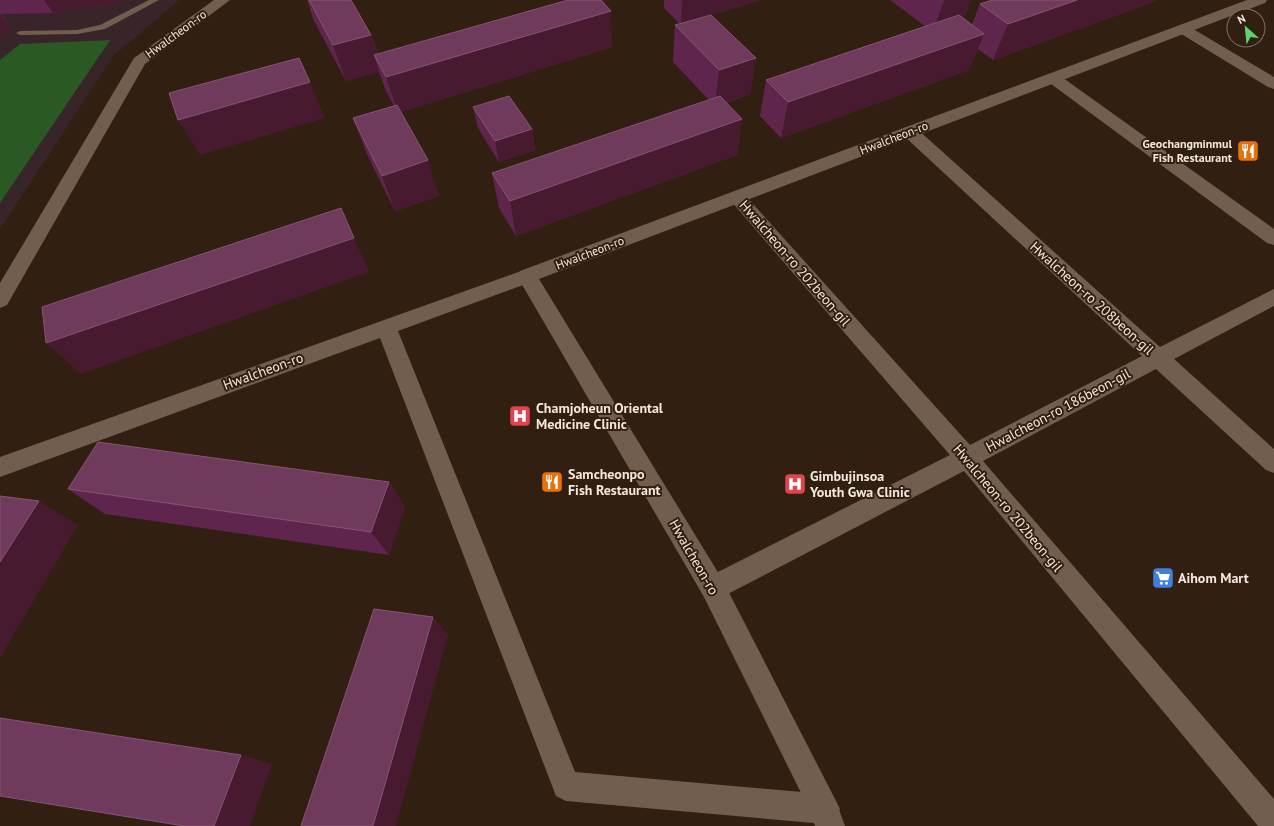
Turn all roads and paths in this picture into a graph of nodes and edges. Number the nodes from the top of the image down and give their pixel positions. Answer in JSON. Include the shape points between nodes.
{"nodes":[{"id":1,"x":155,"y":0,"type":"edge"},
{"id":2,"x":224,"y":0,"type":"edge"},
{"id":3,"x":1260,"y":0,"type":"edge"},
{"id":4,"x":1183,"y":29,"type":"junction"},
{"id":5,"x":20,"y":33,"type":"dead end"},
{"id":6,"x":1053,"y":78,"type":"junction"},
{"id":7,"x":1274,"y":84,"type":"edge"},
{"id":8,"x":910,"y":132,"type":"junction"},
{"id":9,"x":737,"y":198,"type":"junction"},
{"id":10,"x":1274,"y":238,"type":"edge"},
{"id":11,"x":527,"y":276,"type":"junction"},
{"id":12,"x":1274,"y":298,"type":"edge"},
{"id":13,"x":0,"y":300,"type":"edge"},
{"id":14,"x":386,"y":327,"type":"junction"},
{"id":15,"x":1158,"y":358,"type":"junction"},
{"id":16,"x":967,"y":458,"type":"junction"},
{"id":17,"x":1274,"y":463,"type":"edge"},
{"id":18,"x":0,"y":468,"type":"edge"},
{"id":19,"x":714,"y":588,"type":"junction"},
{"id":20,"x":828,"y":817,"type":"edge"},
{"id":21,"x":1274,"y":822,"type":"edge"}],
"edges":[{"from":1,"to":5,"type":"lane","via":[[102,27],[77,32]]},
{"from":2,"to":13,"type":"street","name":"Hwalcheon-ro","via":[[139,62]]},
{"from":3,"to":4,"type":"street","name":"Hwalcheon-ro"},
{"from":4,"to":6,"type":"street","name":"Hwalcheon-ro"},
{"from":4,"to":7,"type":"street"},
{"from":6,"to":8,"type":"street","name":"Hwalcheon-ro"},
{"from":6,"to":10,"type":"street"},
{"from":8,"to":9,"type":"street","name":"Hwalcheon-ro"},
{"from":8,"to":15,"type":"street","name":"Hwalcheon-ro 208beon-gil"},
{"from":9,"to":11,"type":"street","name":"Hwalcheon-ro"},
{"from":9,"to":16,"type":"street","name":"Hwalcheon-ro 202beon-gil"},
{"from":11,"to":14,"type":"street","name":"Hwalcheon-ro"},
{"from":11,"to":19,"type":"street","name":"Hwalcheon-ro"},
{"from":12,"to":15,"type":"street","name":"Hwalcheon-ro 186beon-gil"},
{"from":14,"to":18,"type":"street","name":"Hwalcheon-ro"},
{"from":14,"to":20,"type":"street","via":[[566,786]]},
{"from":15,"to":16,"type":"street","name":"Hwalcheon-ro 186beon-gil"},
{"from":15,"to":17,"type":"street","name":"Hwalcheon-ro 208beon-gil"},
{"from":16,"to":19,"type":"street","name":"Hwalcheon-ro 186beon-gil"},
{"from":16,"to":21,"type":"street","name":"Hwalcheon-ro 202beon-gil"},
{"from":19,"to":20,"type":"street","name":"Hwalcheon-ro"}]}
